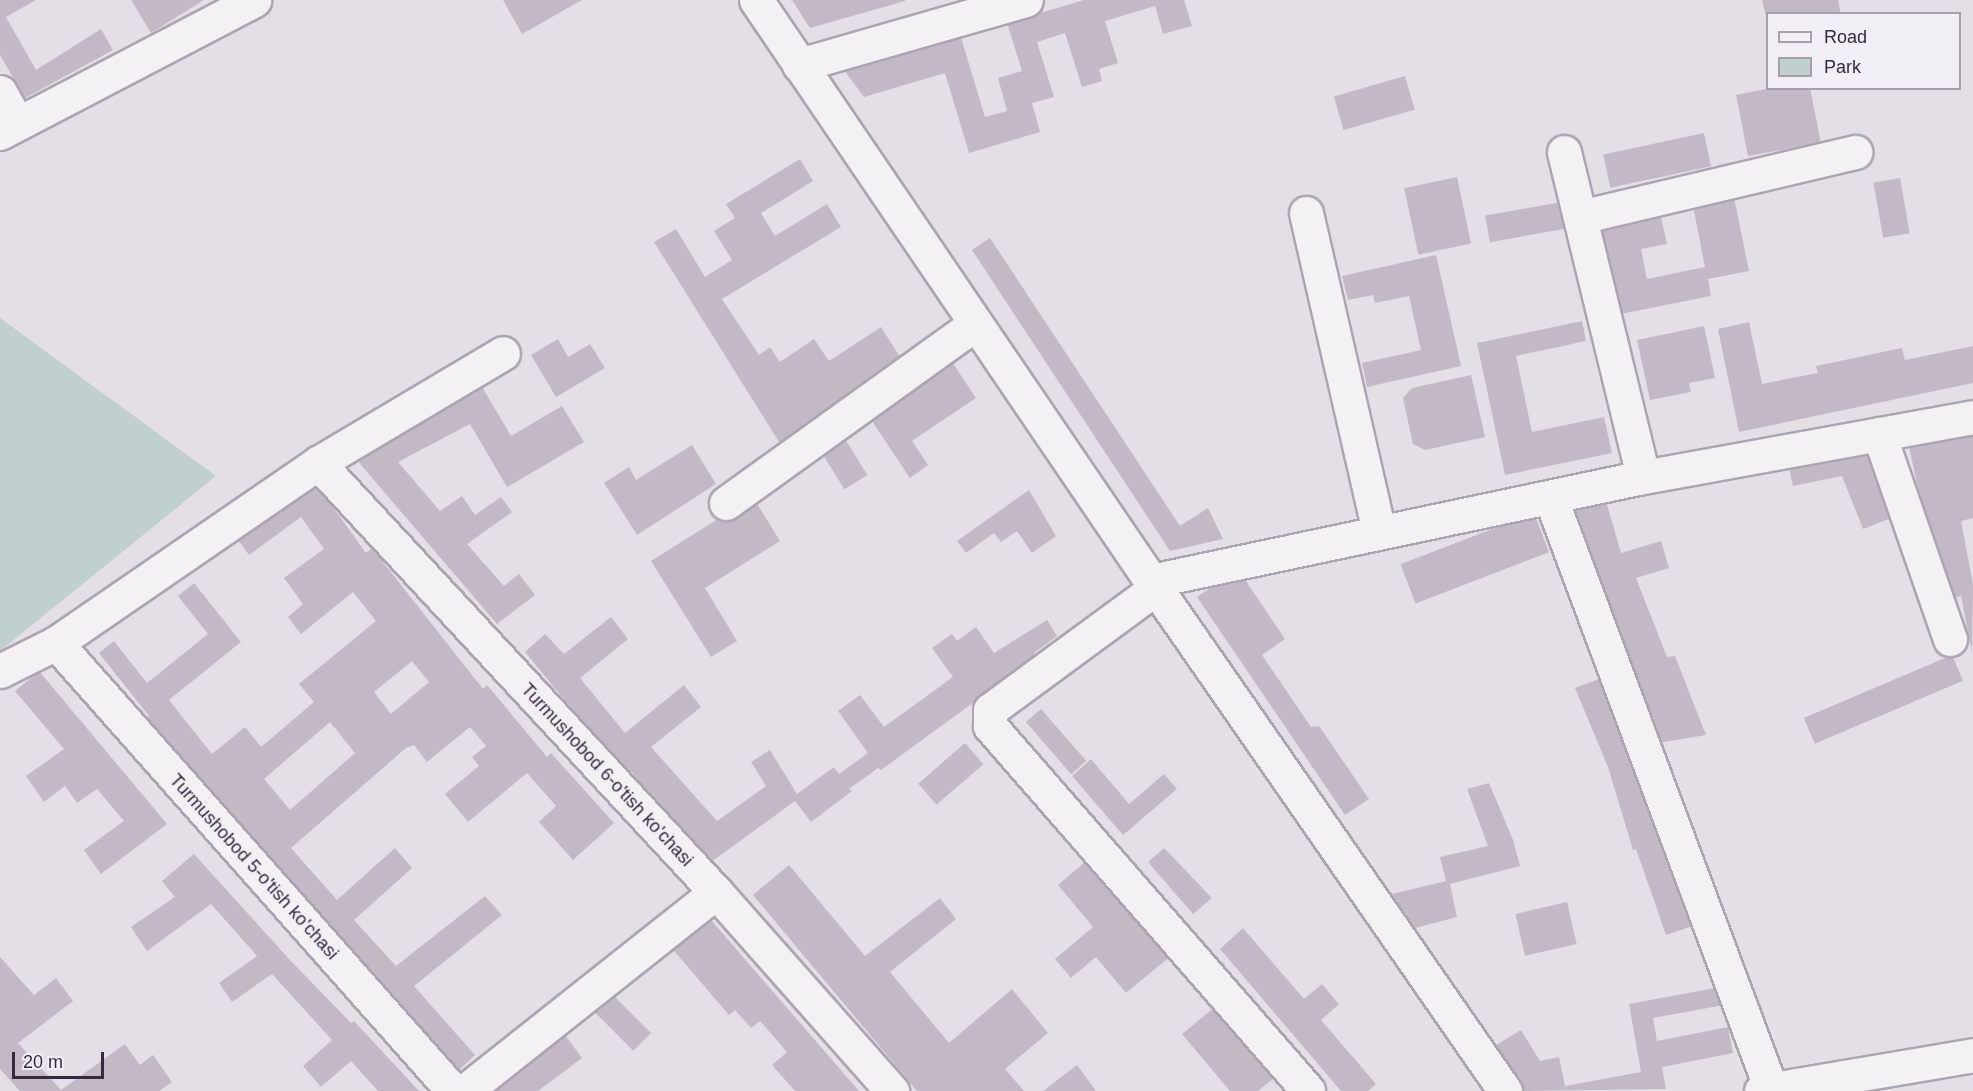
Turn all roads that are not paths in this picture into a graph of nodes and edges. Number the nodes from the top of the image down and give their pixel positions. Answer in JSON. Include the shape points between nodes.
{"nodes":[{"id":1,"x":254,"y":0,"type":"edge"},
{"id":2,"x":756,"y":0,"type":"edge"},
{"id":3,"x":1026,"y":0,"type":"edge"},
{"id":4,"x":799,"y":65,"type":"junction"},
{"id":5,"x":0,"y":93,"type":"edge"},
{"id":6,"x":9,"y":128,"type":"edge"},
{"id":7,"x":1564,"y":152,"type":"dead end"},
{"id":8,"x":1855,"y":152,"type":"dead end"},
{"id":9,"x":1306,"y":213,"type":"dead end"},
{"id":10,"x":1580,"y":217,"type":"junction"},
{"id":11,"x":975,"y":324,"type":"junction"},
{"id":12,"x":503,"y":354,"type":"dead end"},
{"id":13,"x":1973,"y":417,"type":"edge"},
{"id":14,"x":1880,"y":434,"type":"junction"},
{"id":15,"x":318,"y":463,"type":"junction"},
{"id":16,"x":1643,"y":477,"type":"junction"},
{"id":17,"x":1551,"y":498,"type":"junction"},
{"id":18,"x":726,"y":503,"type":"dead end"},
{"id":19,"x":1378,"y":532,"type":"junction"},
{"id":20,"x":1153,"y":585,"type":"junction"},
{"id":21,"x":1950,"y":639,"type":"dead end"},
{"id":22,"x":56,"y":643,"type":"junction"},
{"id":23,"x":0,"y":671,"type":"edge"},
{"id":24,"x":716,"y":892,"type":"junction"},
{"id":25,"x":1973,"y":1056,"type":"edge"},
{"id":26,"x":1766,"y":1090,"type":"edge"},
{"id":27,"x":453,"y":1091,"type":"edge"},
{"id":28,"x":465,"y":1091,"type":"edge"},
{"id":29,"x":892,"y":1091,"type":"edge"},
{"id":30,"x":1308,"y":1091,"type":"edge"},
{"id":31,"x":1505,"y":1091,"type":"edge"}],
"edges":[{"from":1,"to":6,"type":"street"},
{"from":2,"to":4,"type":"street"},
{"from":3,"to":4,"type":"street"},
{"from":4,"to":11,"type":"street"},
{"from":5,"to":6,"type":"street"},
{"from":7,"to":10,"type":"street"},
{"from":8,"to":10,"type":"street"},
{"from":9,"to":19,"type":"street"},
{"from":10,"to":16,"type":"street"},
{"from":11,"to":18,"type":"street"},
{"from":11,"to":20,"type":"street"},
{"from":12,"to":15,"type":"street"},
{"from":13,"to":14,"type":"street"},
{"from":14,"to":16,"type":"street"},
{"from":14,"to":21,"type":"street"},
{"from":15,"to":22,"type":"street"},
{"from":15,"to":24,"type":"street","name":"Turmushobod 6-o'tish ko'chasi"},
{"from":16,"to":17,"type":"street"},
{"from":17,"to":19,"type":"street"},
{"from":17,"to":26,"type":"street"},
{"from":19,"to":20,"type":"street"},
{"from":20,"to":30,"type":"street","via":[[990,710],[990,726]]},
{"from":20,"to":31,"type":"street"},
{"from":22,"to":23,"type":"street"},
{"from":22,"to":27,"type":"street","name":"Turmushobod 5-o'tish ko'chasi"},
{"from":24,"to":28,"type":"street"},
{"from":24,"to":29,"type":"street","name":"Turmushobod 6-o'tish ko'chasi"},
{"from":25,"to":26,"type":"street"}]}
